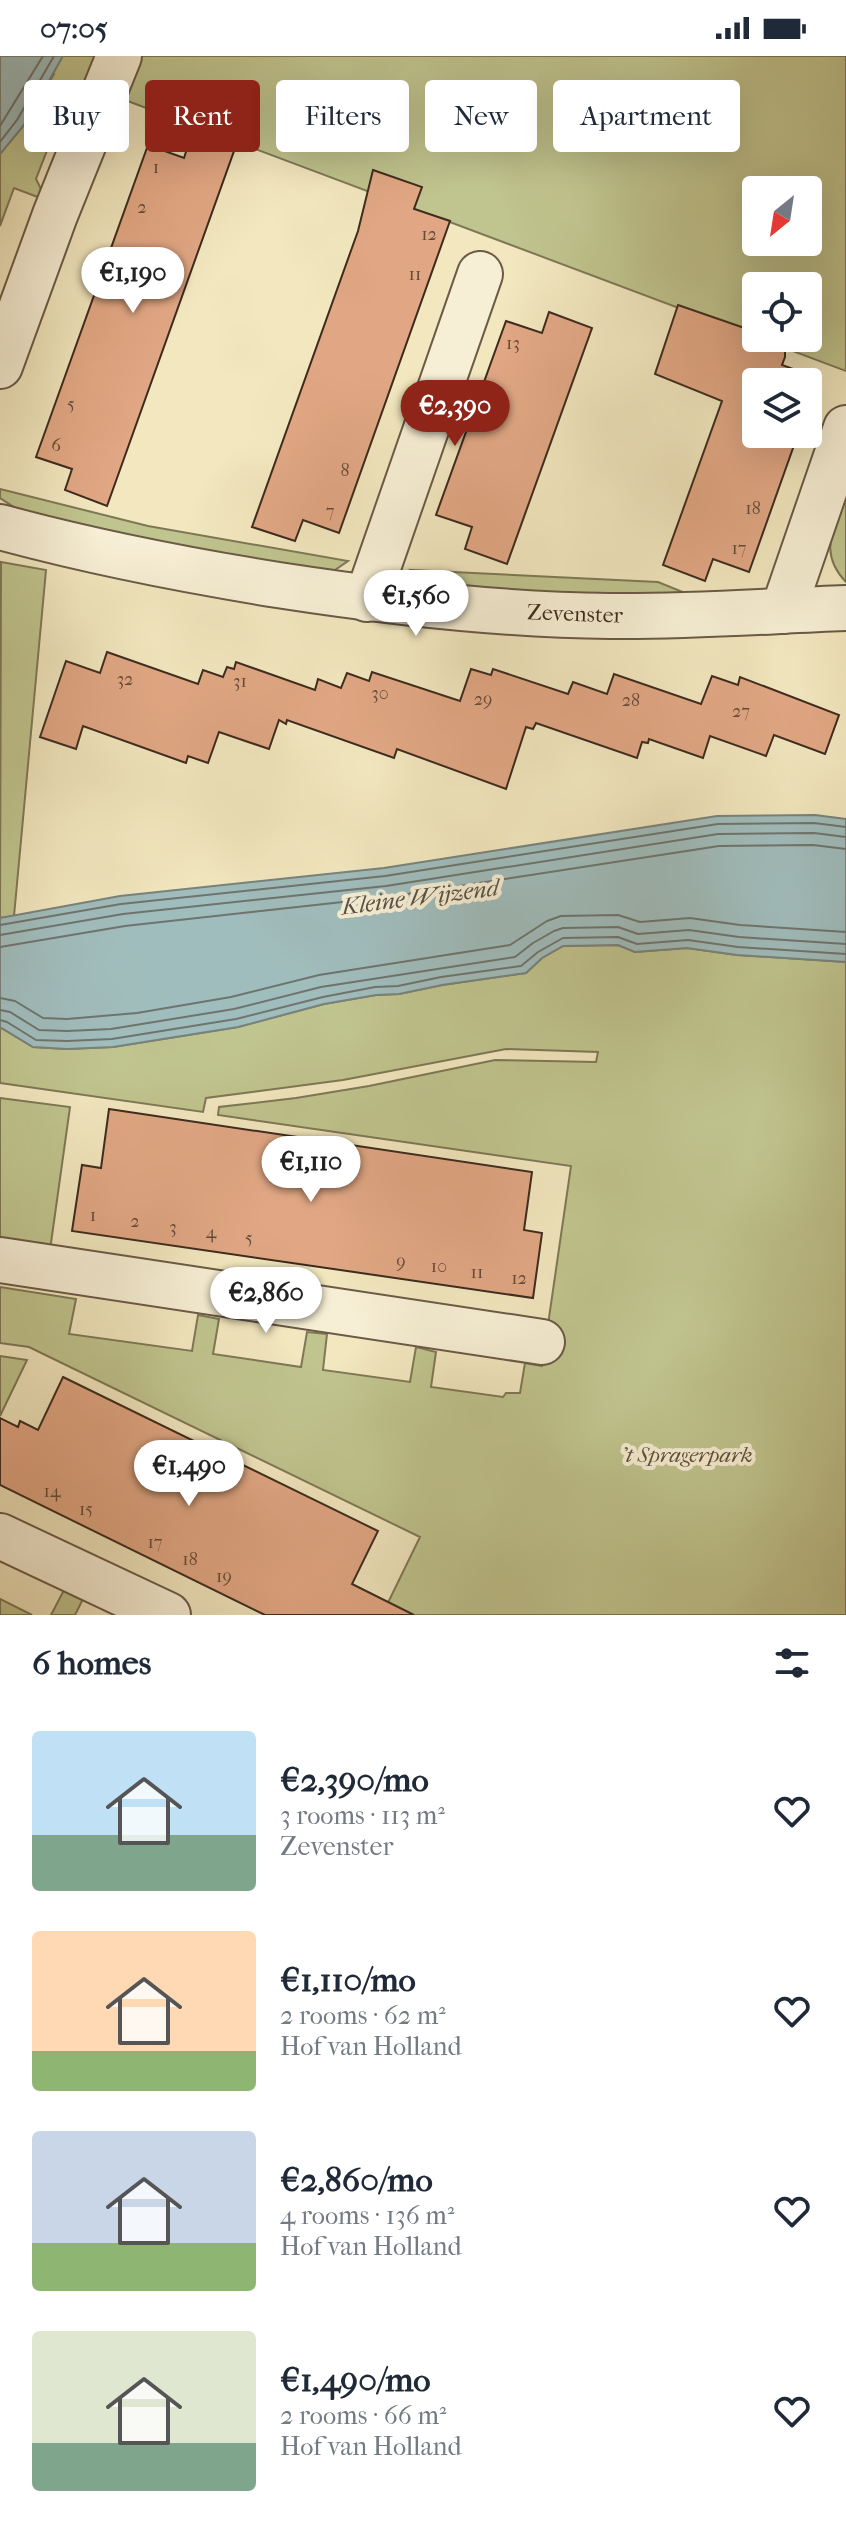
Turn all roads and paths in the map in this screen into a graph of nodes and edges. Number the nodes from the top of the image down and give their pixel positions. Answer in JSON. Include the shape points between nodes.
{"nodes":[{"id":1,"x":119,"y":56,"type":"edge"},
{"id":2,"x":480,"y":274,"type":"dead end"},
{"id":3,"x":0,"y":366,"type":"edge"},
{"id":4,"x":846,"y":428,"type":"edge"},
{"id":5,"x":0,"y":527,"type":"edge"},
{"id":6,"x":367,"y":599,"type":"junction"},
{"id":7,"x":846,"y":608,"type":"edge"},
{"id":8,"x":783,"y":611,"type":"junction"},
{"id":9,"x":0,"y":1260,"type":"edge"},
{"id":10,"x":542,"y":1342,"type":"dead end"},
{"id":11,"x":0,"y":1536,"type":"edge"},
{"id":12,"x":168,"y":1615,"type":"edge"}],
"edges":[{"from":1,"to":3,"type":"street"},
{"from":2,"to":6,"type":"street"},
{"from":4,"to":8,"type":"street"},
{"from":5,"to":6,"type":"street","name":"Zevenster","via":[[183,570]]},
{"from":6,"to":8,"type":"street","name":"Zevenster","via":[[610,616]]},
{"from":7,"to":8,"type":"street","name":"Zevenster"},
{"from":9,"to":10,"type":"street"},
{"from":11,"to":12,"type":"street"}]}
